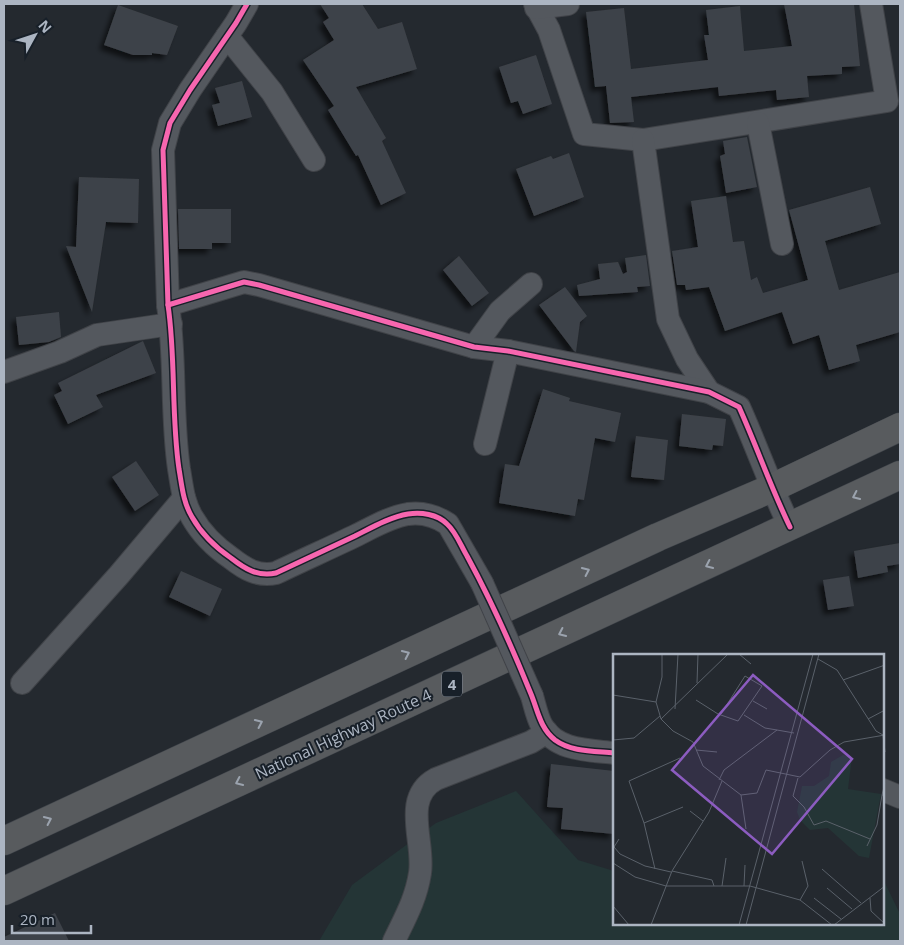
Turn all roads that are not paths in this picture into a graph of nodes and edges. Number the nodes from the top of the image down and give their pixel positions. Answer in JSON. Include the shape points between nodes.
{"nodes":[{"id":1,"x":247,"y":4,"type":"edge"},
{"id":2,"x":568,"y":4,"type":"edge"},
{"id":3,"x":870,"y":4,"type":"edge"},
{"id":4,"x":535,"y":6,"type":"edge"},
{"id":5,"x":227,"y":36,"type":"junction"},
{"id":6,"x":758,"y":123,"type":"junction"},
{"id":7,"x":643,"y":140,"type":"junction"},
{"id":8,"x":314,"y":160,"type":"dead end"},
{"id":9,"x":782,"y":244,"type":"dead end"},
{"id":10,"x":531,"y":284,"type":"dead end"},
{"id":11,"x":169,"y":315,"type":"junction"},
{"id":12,"x":474,"y":347,"type":"junction"},
{"id":13,"x":508,"y":351,"type":"junction"},
{"id":14,"x":4,"y":372,"type":"edge"},
{"id":15,"x":709,"y":392,"type":"junction"},
{"id":16,"x":900,"y":427,"type":"edge"},
{"id":17,"x":485,"y":444,"type":"dead end"},
{"id":18,"x":900,"y":475,"type":"edge"},
{"id":19,"x":772,"y":488,"type":"junction"},
{"id":20,"x":184,"y":498,"type":"junction"},
{"id":21,"x":790,"y":527,"type":"junction"},
{"id":22,"x":22,"y":683,"type":"dead end"},
{"id":23,"x":546,"y":732,"type":"junction"},
{"id":24,"x":613,"y":753,"type":"edge"},
{"id":25,"x":884,"y":790,"type":"edge"},
{"id":26,"x":900,"y":797,"type":"edge"},
{"id":27,"x":4,"y":840,"type":"edge"},
{"id":28,"x":4,"y":891,"type":"edge"},
{"id":29,"x":394,"y":941,"type":"edge"}],
"edges":[{"from":1,"to":5,"type":"street"},
{"from":2,"to":4,"type":"street"},
{"from":3,"to":6,"type":"street","via":[[887,101]]},
{"from":4,"to":7,"type":"street","via":[[548,30],[584,134]]},
{"from":5,"to":8,"type":"street","via":[[272,92]]},
{"from":5,"to":11,"type":"street","via":[[170,123],[163,150]]},
{"from":6,"to":7,"type":"street"},
{"from":6,"to":9,"type":"street"},
{"from":7,"to":15,"type":"street","via":[[668,319],[686,358]]},
{"from":10,"to":12,"type":"street","via":[[500,311]]},
{"from":11,"to":12,"type":"street","via":[[244,282]]},
{"from":11,"to":14,"type":"street","via":[[97,336]]},
{"from":11,"to":20,"type":"street","via":[[175,441]]},
{"from":12,"to":13,"type":"street"},
{"from":13,"to":15,"type":"street"},
{"from":13,"to":17,"type":"street"},
{"from":15,"to":19,"type":"street","via":[[739,407]]},
{"from":16,"to":19,"type":"highway"},
{"from":18,"to":21,"type":"highway","name":"National Highway Route 4","number":"4","one_way":true},
{"from":19,"to":21,"type":"street"},
{"from":27,"to":19,"type":"highway","one_way":true,"via":[[658,537]]},
{"from":20,"to":22,"type":"street"},
{"from":20,"to":23,"type":"street","bridge":true,"via":[[199,528],[220,550],[256,574],[276,573],[377,525],[408,514],[430,515],[448,524],[482,583]]},
{"from":21,"to":28,"type":"highway","name":"National Highway Route 4","number":"4","one_way":true},
{"from":23,"to":24,"type":"street","via":[[571,748]]},
{"from":23,"to":29,"type":"street","via":[[531,742],[436,779],[420,793],[417,822],[421,870],[414,900]]},
{"from":25,"to":26,"type":"street"}]}
